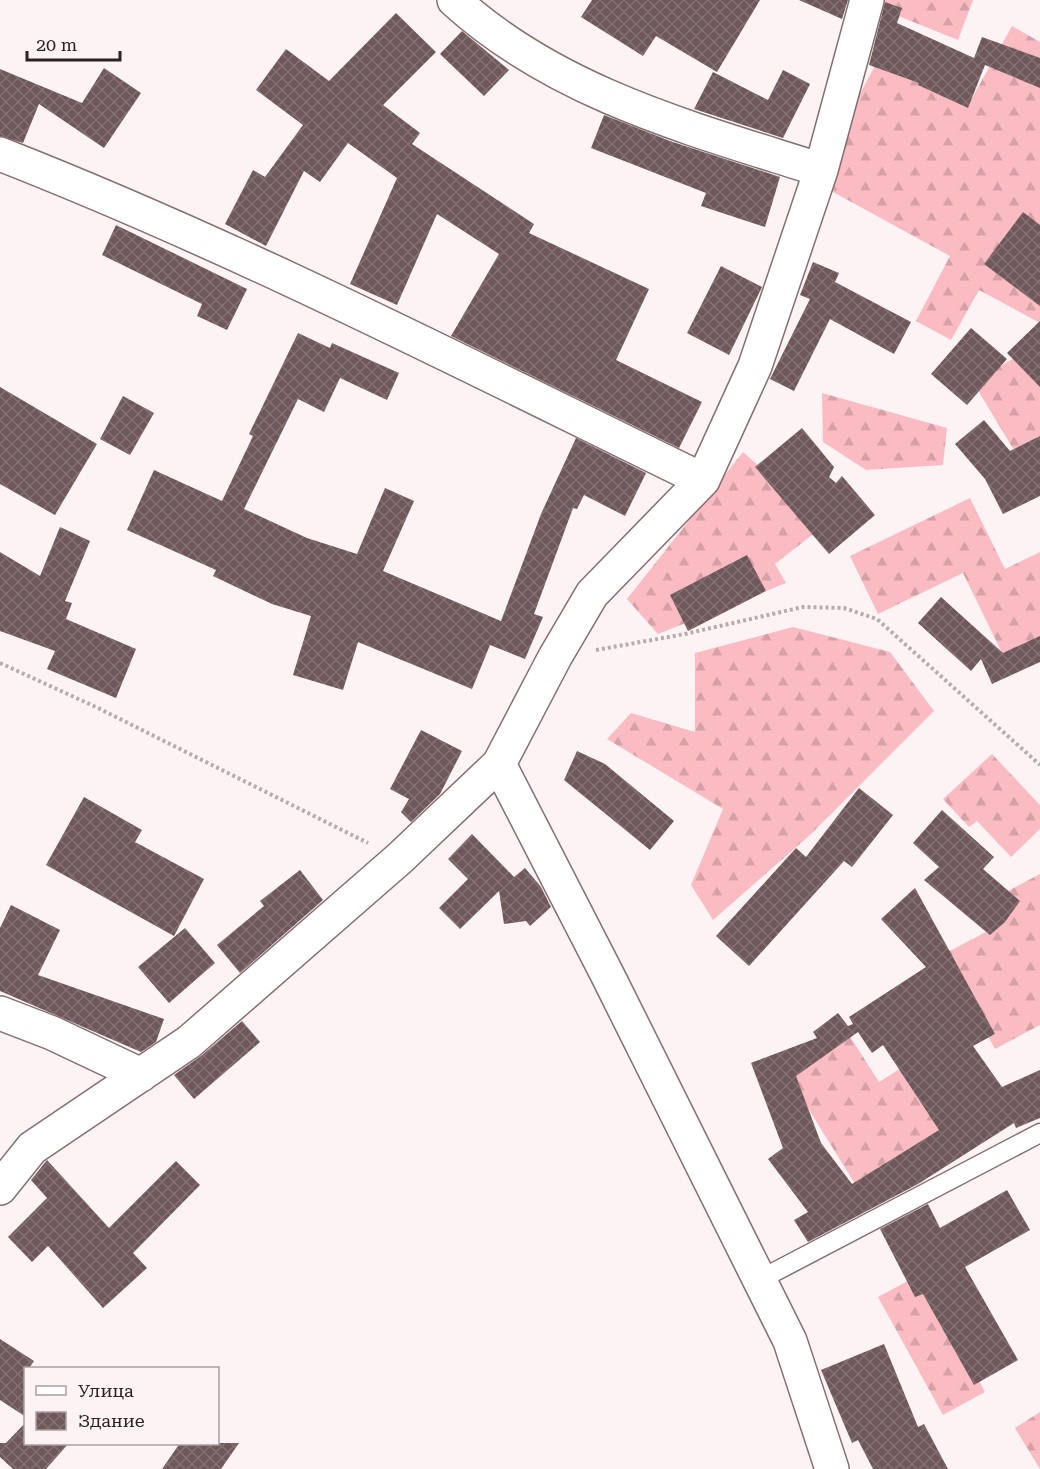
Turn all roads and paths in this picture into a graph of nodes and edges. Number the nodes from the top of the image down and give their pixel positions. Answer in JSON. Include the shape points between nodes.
{"nodes":[{"id":1,"x":454,"y":0,"type":"edge"},
{"id":2,"x":867,"y":0,"type":"edge"},
{"id":3,"x":0,"y":154,"type":"edge"},
{"id":4,"x":821,"y":170,"type":"junction"},
{"id":5,"x":703,"y":480,"type":"junction"},
{"id":6,"x":555,"y":657,"type":"junction"},
{"id":7,"x":0,"y":663,"type":"edge"},
{"id":8,"x":499,"y":764,"type":"junction"},
{"id":9,"x":1040,"y":765,"type":"edge"},
{"id":10,"x":400,"y":858,"type":"junction"},
{"id":11,"x":0,"y":1013,"type":"edge"},
{"id":12,"x":141,"y":1075,"type":"junction"},
{"id":13,"x":1040,"y":1133,"type":"edge"},
{"id":14,"x":0,"y":1188,"type":"edge"},
{"id":15,"x":761,"y":1279,"type":"junction"},
{"id":16,"x":832,"y":1469,"type":"edge"}],
"edges":[{"from":1,"to":4,"type":"street","via":[[528,56],[598,94]]},
{"from":2,"to":4,"type":"street"},
{"from":3,"to":5,"type":"street","via":[[94,191],[271,271]]},
{"from":4,"to":5,"type":"street","via":[[755,366]]},
{"from":5,"to":6,"type":"street","via":[[592,594]]},
{"from":6,"to":8,"type":"street"},
{"from":6,"to":9,"type":"path","via":[[685,634],[803,607],[844,608],[877,619]]},
{"from":7,"to":10,"type":"path"},
{"from":8,"to":10,"type":"street"},
{"from":8,"to":15,"type":"street"},
{"from":10,"to":12,"type":"street","via":[[189,1042]]},
{"from":11,"to":12,"type":"street"},
{"from":12,"to":14,"type":"street","via":[[32,1148]]},
{"from":13,"to":15,"type":"lane"},
{"from":15,"to":16,"type":"street","via":[[790,1341]]}]}
